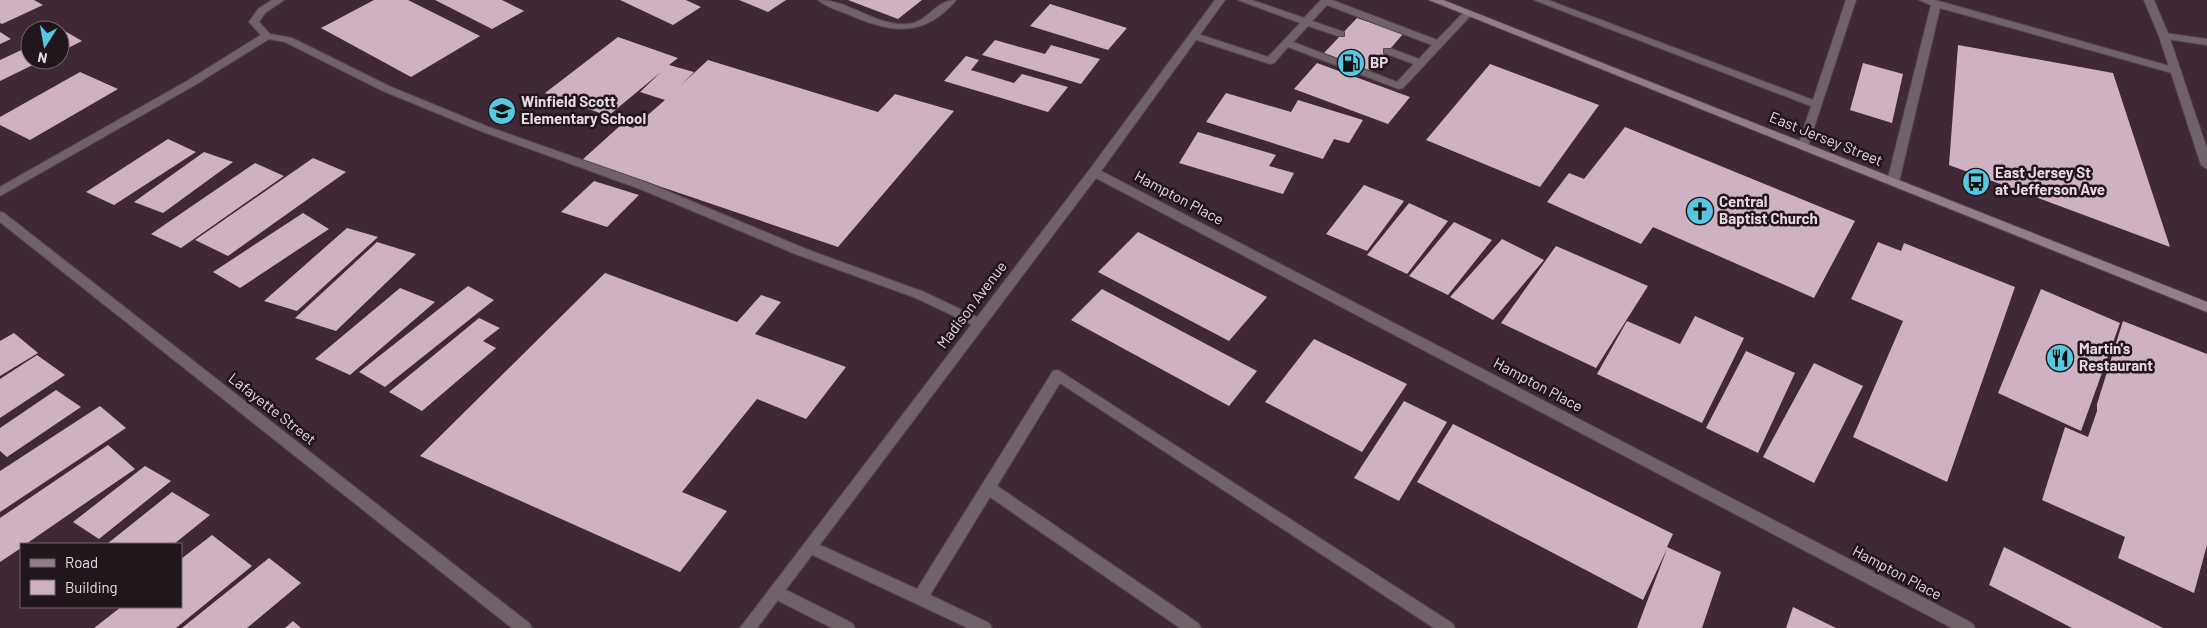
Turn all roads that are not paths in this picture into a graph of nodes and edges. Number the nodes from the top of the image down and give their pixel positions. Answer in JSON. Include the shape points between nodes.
{"nodes":[{"id":1,"x":279,"y":0,"type":"edge"},
{"id":2,"x":823,"y":0,"type":"edge"},
{"id":3,"x":951,"y":0,"type":"edge"},
{"id":4,"x":1220,"y":0,"type":"edge"},
{"id":5,"x":1243,"y":0,"type":"edge"},
{"id":6,"x":1326,"y":0,"type":"edge"},
{"id":7,"x":1434,"y":0,"type":"edge"},
{"id":8,"x":1539,"y":0,"type":"edge"},
{"id":9,"x":1851,"y":0,"type":"edge"},
{"id":10,"x":1924,"y":0,"type":"edge"},
{"id":11,"x":2149,"y":0,"type":"edge"},
{"id":12,"x":1936,"y":4,"type":"junction"},
{"id":13,"x":1467,"y":14,"type":"junction"},
{"id":14,"x":1306,"y":21,"type":"junction"},
{"id":15,"x":1341,"y":34,"type":"dead end"},
{"id":16,"x":266,"y":36,"type":"junction"},
{"id":17,"x":1195,"y":36,"type":"junction"},
{"id":18,"x":2164,"y":36,"type":"junction"},
{"id":19,"x":2207,"y":42,"type":"edge"},
{"id":20,"x":1286,"y":43,"type":"junction"},
{"id":21,"x":1437,"y":44,"type":"junction"},
{"id":22,"x":1388,"y":51,"type":"dead end"},
{"id":23,"x":1420,"y":63,"type":"junction"},
{"id":24,"x":2176,"y":71,"type":"junction"},
{"id":25,"x":1817,"y":105,"type":"junction"},
{"id":26,"x":1802,"y":146,"type":"junction"},
{"id":27,"x":2207,"y":164,"type":"edge"},
{"id":28,"x":1094,"y":172,"type":"junction"},
{"id":29,"x":1893,"y":182,"type":"junction"},
{"id":30,"x":0,"y":192,"type":"edge"},
{"id":31,"x":0,"y":216,"type":"edge"},
{"id":32,"x":2207,"y":307,"type":"edge"},
{"id":33,"x":979,"y":323,"type":"junction"},
{"id":34,"x":988,"y":488,"type":"junction"},
{"id":35,"x":811,"y":547,"type":"junction"},
{"id":36,"x":776,"y":592,"type":"junction"},
{"id":37,"x":919,"y":599,"type":"junction"},
{"id":38,"x":524,"y":628,"type":"edge"},
{"id":39,"x":748,"y":628,"type":"edge"},
{"id":40,"x":847,"y":628,"type":"edge"},
{"id":41,"x":984,"y":628,"type":"edge"},
{"id":42,"x":1193,"y":628,"type":"edge"},
{"id":43,"x":1447,"y":628,"type":"edge"},
{"id":44,"x":1967,"y":628,"type":"edge"}],
"edges":[{"from":1,"to":16,"type":"street","via":[[260,11],[254,22]]},
{"from":2,"to":3,"type":"street","via":[[890,26],[908,28],[921,24]]},
{"from":4,"to":17,"type":"street","name":"Madison Avenue"},
{"from":5,"to":14,"type":"street"},
{"from":6,"to":14,"type":"street"},
{"from":6,"to":21,"type":"street"},
{"from":7,"to":13,"type":"street","name":"East Jersey Street"},
{"from":8,"to":25,"type":"street"},
{"from":9,"to":25,"type":"street"},
{"from":10,"to":12,"type":"street"},
{"from":11,"to":18,"type":"street"},
{"from":12,"to":24,"type":"street"},
{"from":12,"to":29,"type":"street"},
{"from":13,"to":21,"type":"street"},
{"from":13,"to":26,"type":"street","name":"East Jersey Street"},
{"from":14,"to":15,"type":"street"},
{"from":14,"to":20,"type":"street"},
{"from":16,"to":30,"type":"street","via":[[191,83]]},
{"from":16,"to":33,"type":"street","via":[[288,40],[387,89],[482,128],[644,186],[802,252],[920,295]]},
{"from":17,"to":20,"type":"street","via":[[1270,60]]},
{"from":17,"to":28,"type":"street","name":"Madison Avenue"},
{"from":18,"to":19,"type":"street"},
{"from":18,"to":24,"type":"street"},
{"from":20,"to":23,"type":"street","via":[[1399,86]]},
{"from":21,"to":23,"type":"street"},
{"from":22,"to":23,"type":"street"},
{"from":24,"to":27,"type":"street"},
{"from":25,"to":26,"type":"street"},
{"from":26,"to":29,"type":"street","name":"East Jersey Street"},
{"from":28,"to":33,"type":"street","name":"Madison Avenue"},
{"from":28,"to":44,"type":"street","name":"Hampton Place"},
{"from":29,"to":32,"type":"street","name":"East Jersey Street"},
{"from":31,"to":38,"type":"street","name":"Lafayette Street"},
{"from":33,"to":35,"type":"street","name":"Madison Avenue"},
{"from":34,"to":37,"type":"street"},
{"from":34,"to":42,"type":"street"},
{"from":34,"to":43,"type":"street","via":[[1058,375]]},
{"from":35,"to":36,"type":"street","name":"Madison Avenue"},
{"from":35,"to":37,"type":"street"},
{"from":36,"to":39,"type":"street","name":"Madison Avenue"},
{"from":36,"to":40,"type":"street"},
{"from":37,"to":41,"type":"street"}]}
